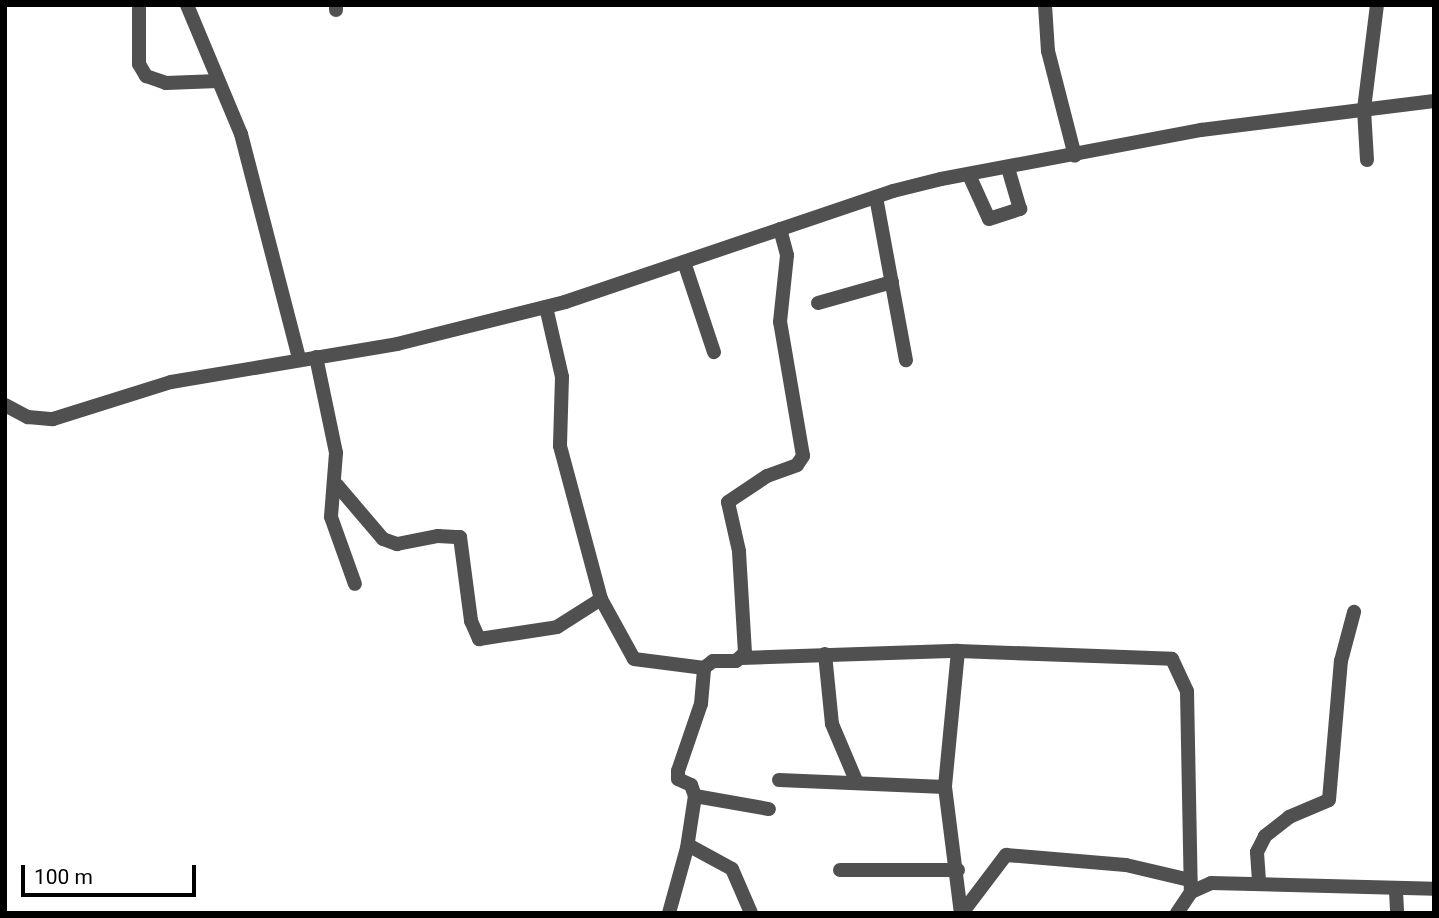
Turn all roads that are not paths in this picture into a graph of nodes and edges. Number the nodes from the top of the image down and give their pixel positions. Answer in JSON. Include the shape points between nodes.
{"nodes":[{"id":1,"x":187,"y":5,"type":"edge"},
{"id":2,"x":1045,"y":5,"type":"edge"},
{"id":3,"x":1377,"y":5,"type":"edge"},
{"id":4,"x":139,"y":8,"type":"dead end"},
{"id":5,"x":218,"y":81,"type":"junction"},
{"id":6,"x":1434,"y":101,"type":"edge"},
{"id":7,"x":1364,"y":109,"type":"junction"},
{"id":8,"x":1075,"y":156,"type":"junction"},
{"id":9,"x":1367,"y":160,"type":"dead end"},
{"id":10,"x":1008,"y":168,"type":"junction"},
{"id":11,"x":970,"y":175,"type":"junction"},
{"id":12,"x":876,"y":197,"type":"junction"},
{"id":13,"x":780,"y":229,"type":"junction"},
{"id":14,"x":684,"y":262,"type":"junction"},
{"id":15,"x":892,"y":282,"type":"junction"},
{"id":16,"x":818,"y":303,"type":"dead end"},
{"id":17,"x":546,"y":307,"type":"junction"},
{"id":18,"x":714,"y":352,"type":"dead end"},
{"id":19,"x":316,"y":357,"type":"junction"},
{"id":20,"x":299,"y":359,"type":"junction"},
{"id":21,"x":906,"y":360,"type":"dead end"},
{"id":22,"x":5,"y":405,"type":"edge"},
{"id":23,"x":337,"y":485,"type":"junction"},
{"id":24,"x":355,"y":584,"type":"dead end"},
{"id":25,"x":601,"y":598,"type":"junction"},
{"id":26,"x":1354,"y":612,"type":"dead end"},
{"id":27,"x":958,"y":651,"type":"junction"},
{"id":28,"x":825,"y":654,"type":"junction"},
{"id":29,"x":742,"y":659,"type":"junction"},
{"id":30,"x":704,"y":668,"type":"junction"},
{"id":31,"x":779,"y":780,"type":"dead end"},
{"id":32,"x":856,"y":783,"type":"junction"},
{"id":33,"x":945,"y":787,"type":"junction"},
{"id":34,"x":695,"y":796,"type":"junction"},
{"id":35,"x":769,"y":808,"type":"dead end"},
{"id":36,"x":688,"y":845,"type":"junction"},
{"id":37,"x":840,"y":870,"type":"dead end"},
{"id":38,"x":958,"y":870,"type":"junction"},
{"id":39,"x":1259,"y":881,"type":"junction"},
{"id":40,"x":1190,"y":886,"type":"junction"},
{"id":41,"x":1434,"y":889,"type":"edge"},
{"id":42,"x":1396,"y":891,"type":"junction"},
{"id":43,"x":669,"y":913,"type":"edge"},
{"id":44,"x":751,"y":913,"type":"edge"},
{"id":45,"x":961,"y":913,"type":"edge"},
{"id":46,"x":1177,"y":913,"type":"edge"},
{"id":47,"x":1396,"y":913,"type":"edge"}],
"edges":[{"from":1,"to":5,"type":"street"},
{"from":2,"to":8,"type":"street","via":[[1048,51]]},
{"from":3,"to":7,"type":"street"},
{"from":4,"to":5,"type":"street","via":[[139,64],[146,76],[166,83]]},
{"from":5,"to":20,"type":"street","via":[[253,174]]},
{"from":6,"to":7,"type":"street"},
{"from":7,"to":8,"type":"street","via":[[1186,133]]},
{"from":7,"to":9,"type":"street"},
{"from":8,"to":10,"type":"street"},
{"from":10,"to":11,"type":"street"},
{"from":10,"to":11,"type":"street","via":[[1020,209],[989,219]]},
{"from":11,"to":12,"type":"street"},
{"from":12,"to":13,"type":"street"},
{"from":12,"to":15,"type":"street"},
{"from":13,"to":14,"type":"street"},
{"from":13,"to":29,"type":"street","via":[[787,255],[780,322],[803,456],[797,465],[767,475],[728,502],[739,551]]},
{"from":14,"to":17,"type":"street"},
{"from":14,"to":18,"type":"street"},
{"from":15,"to":16,"type":"street"},
{"from":15,"to":21,"type":"street"},
{"from":17,"to":19,"type":"street","via":[[397,344]]},
{"from":17,"to":25,"type":"street","via":[[562,377],[560,446]]},
{"from":19,"to":20,"type":"street"},
{"from":19,"to":23,"type":"street","via":[[334,438]]},
{"from":20,"to":22,"type":"street","via":[[155,386],[53,419],[28,417]]},
{"from":23,"to":24,"type":"street","via":[[331,517]]},
{"from":23,"to":25,"type":"street","via":[[383,539],[397,544],[460,537],[471,621],[479,639],[557,627]]},
{"from":25,"to":30,"type":"street","via":[[634,659]]},
{"from":26,"to":39,"type":"street","via":[[1341,661],[1329,800],[1289,817],[1265,836],[1257,852]]},
{"from":27,"to":28,"type":"street"},
{"from":27,"to":33,"type":"street"},
{"from":27,"to":40,"type":"street","via":[[1172,659],[1187,691]]},
{"from":28,"to":29,"type":"street"},
{"from":28,"to":32,"type":"street","via":[[832,724]]},
{"from":29,"to":30,"type":"street","via":[[713,661]]},
{"from":30,"to":34,"type":"street","via":[[701,704],[678,771],[678,779],[691,785]]},
{"from":31,"to":32,"type":"street"},
{"from":32,"to":33,"type":"street"},
{"from":33,"to":38,"type":"street"},
{"from":34,"to":35,"type":"street"},
{"from":34,"to":36,"type":"street"},
{"from":36,"to":43,"type":"street"},
{"from":36,"to":44,"type":"street","via":[[732,869]]},
{"from":37,"to":38,"type":"street"},
{"from":38,"to":45,"type":"street"},
{"from":39,"to":40,"type":"street"},
{"from":39,"to":42,"type":"street"},
{"from":40,"to":45,"type":"street","via":[[1126,865],[1006,855]]},
{"from":40,"to":46,"type":"street"},
{"from":41,"to":42,"type":"street"},
{"from":42,"to":47,"type":"street"}]}
